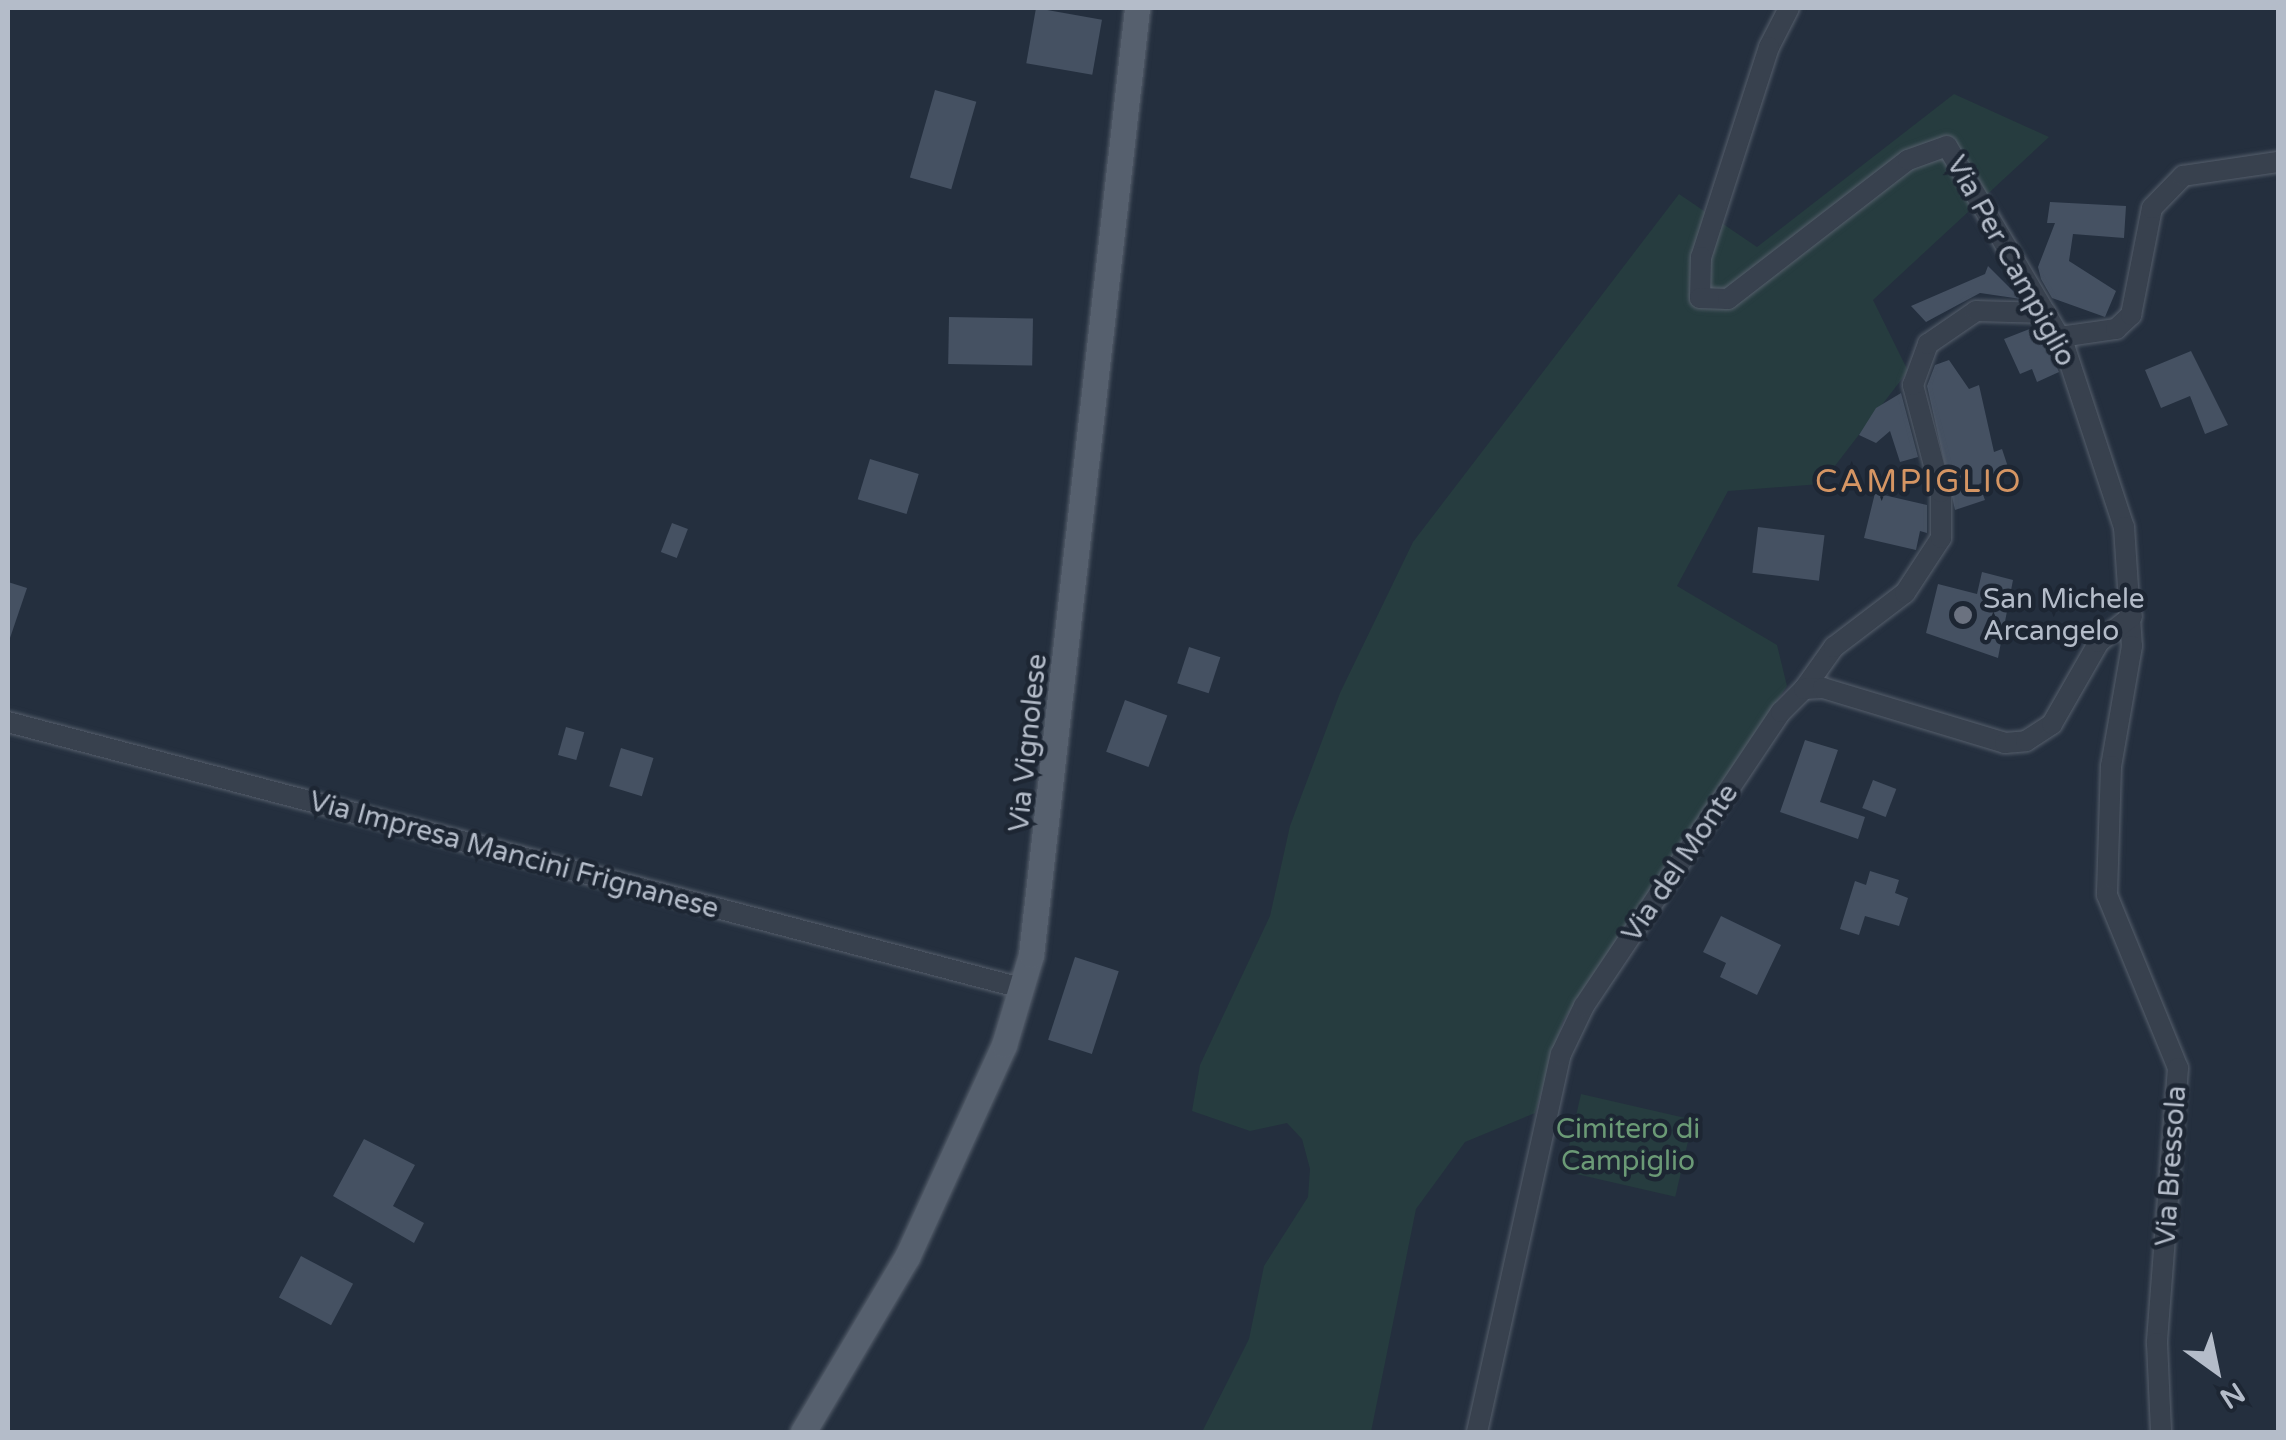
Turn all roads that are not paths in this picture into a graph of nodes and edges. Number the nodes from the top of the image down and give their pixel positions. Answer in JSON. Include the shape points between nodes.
{"nodes":[{"id":1,"x":1137,"y":8,"type":"edge"},
{"id":2,"x":1789,"y":8,"type":"edge"},
{"id":3,"x":2278,"y":162,"type":"edge"},
{"id":4,"x":2046,"y":313,"type":"junction"},
{"id":5,"x":2060,"y":337,"type":"junction"},
{"id":6,"x":2132,"y":616,"type":"junction"},
{"id":7,"x":1804,"y":689,"type":"junction"},
{"id":8,"x":8,"y":722,"type":"edge"},
{"id":9,"x":1021,"y":988,"type":"junction"},
{"id":10,"x":803,"y":1432,"type":"edge"},
{"id":11,"x":1477,"y":1432,"type":"edge"},
{"id":12,"x":2161,"y":1432,"type":"edge"}],
"edges":[{"from":1,"to":9,"type":"main road","name":"Via Vignolese","via":[[1044,877]]},
{"from":2,"to":4,"type":"street","name":"Via Per Campiglio","via":[[1769,46],[1701,257],[1700,298],[1728,299],[1936,145],[1955,153]]},
{"from":3,"to":5,"type":"street","via":[[2183,176],[2152,208],[2131,315],[2116,329]]},
{"from":4,"to":5,"type":"street","name":"Via Per Campiglio"},
{"from":4,"to":7,"type":"street","name":"Via del Monte","via":[[1976,311],[1928,344],[1913,385],[1941,492],[1941,538],[1904,593],[1844,637]]},
{"from":5,"to":6,"type":"street","name":"Via Per Campiglio","via":[[2124,527]]},
{"from":6,"to":7,"type":"street","via":[[2110,630],[2052,724],[2026,741],[1961,731],[1858,693]]},
{"from":6,"to":12,"type":"street","name":"Via Bressola","via":[[2111,766],[2106,894],[2178,1068],[2157,1344]]},
{"from":7,"to":11,"type":"street","name":"Via del Monte","via":[[1750,757],[1561,1054]]},
{"from":8,"to":9,"type":"street","name":"Via Impresa Mancini Frignanese"},
{"from":9,"to":10,"type":"main road","name":"Via Vignolese","via":[[908,1256]]}]}
